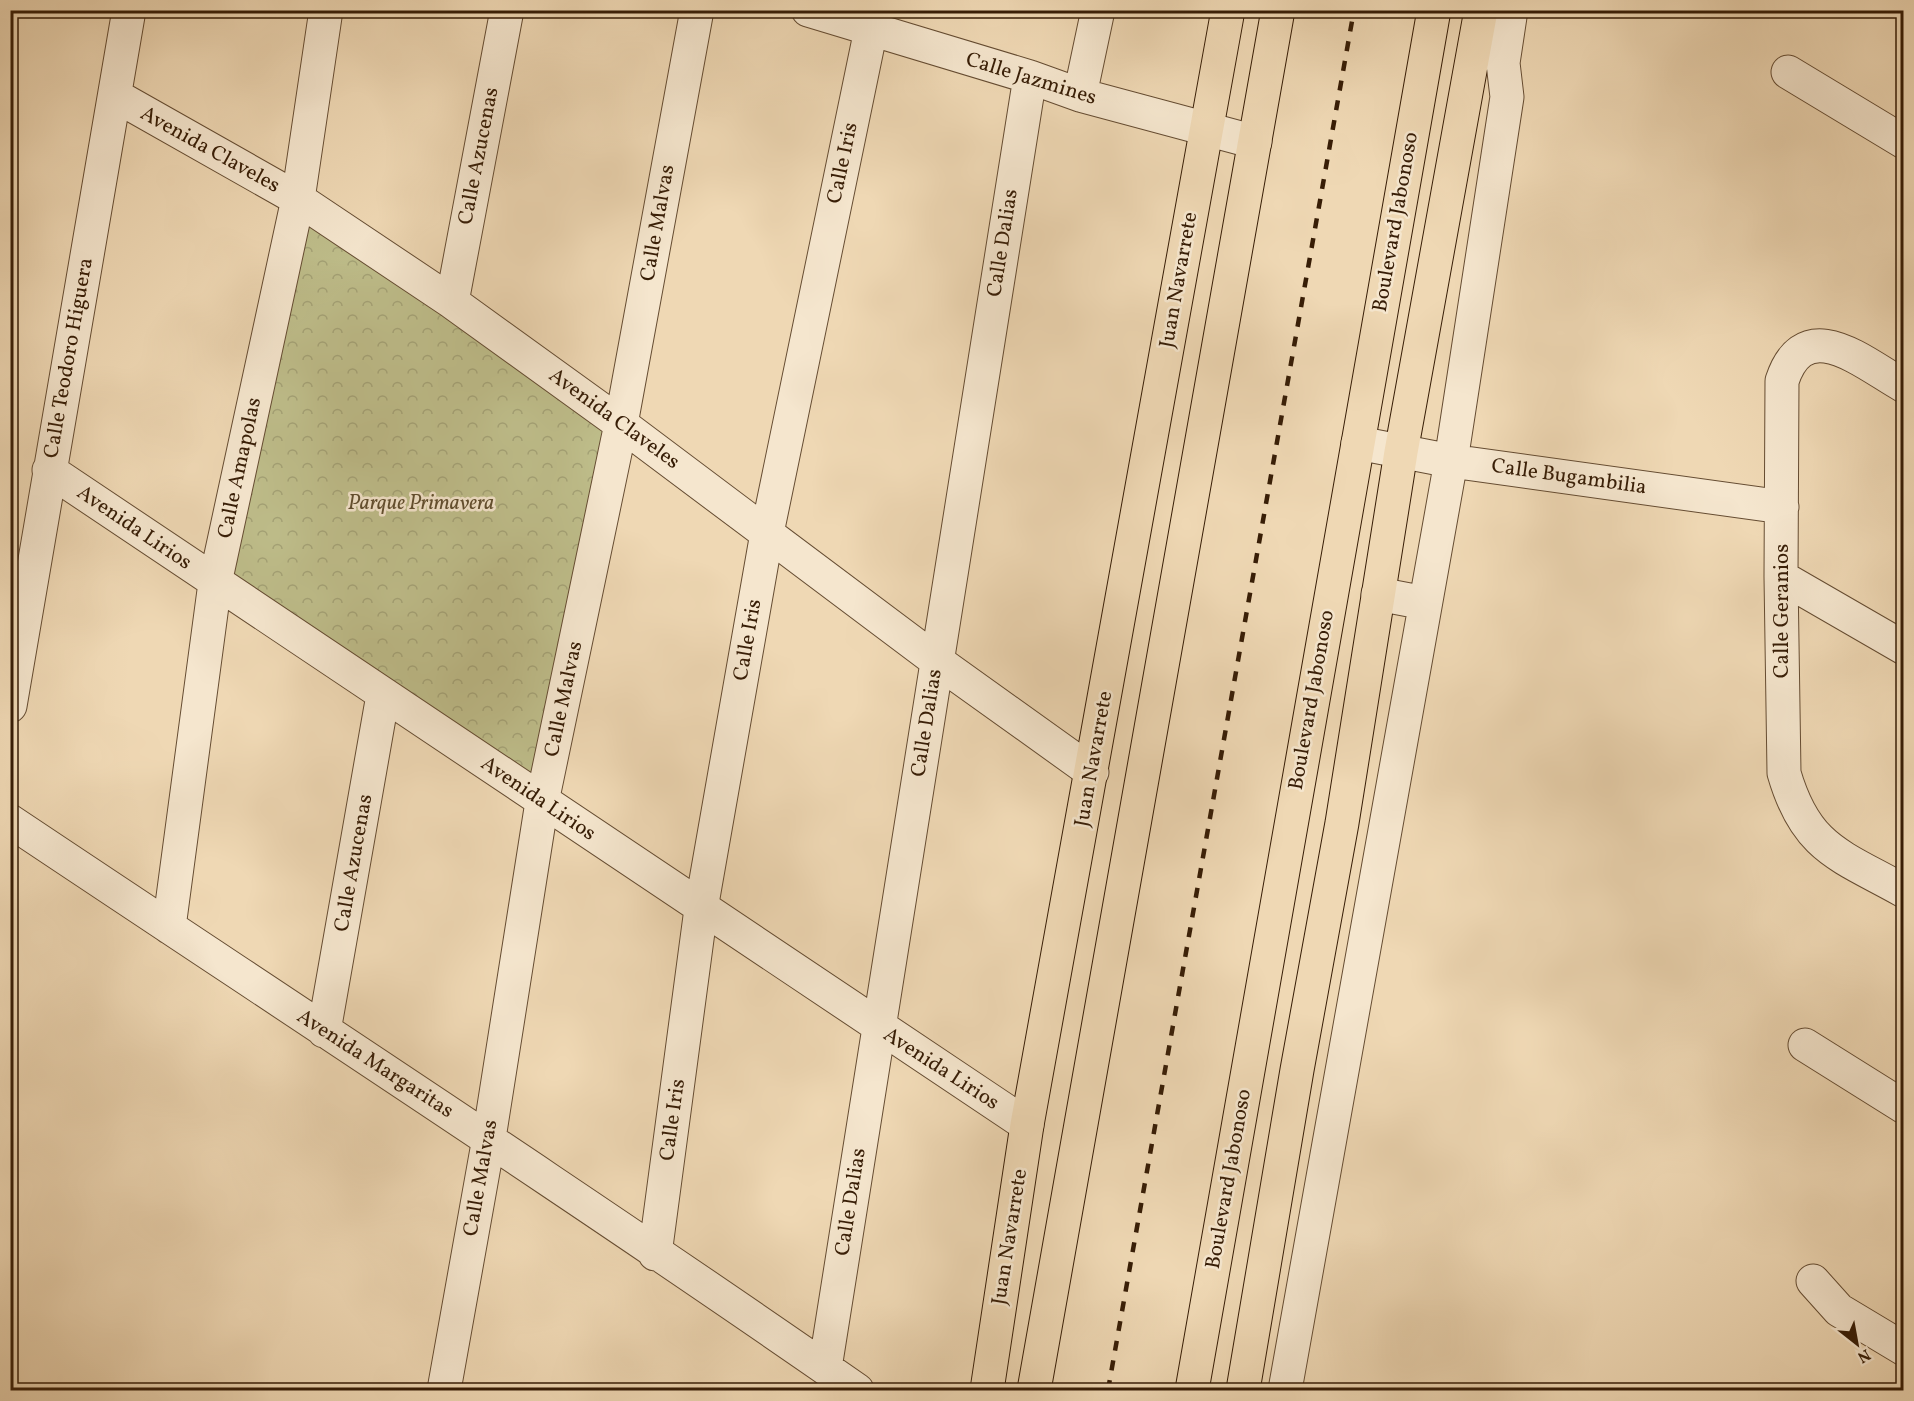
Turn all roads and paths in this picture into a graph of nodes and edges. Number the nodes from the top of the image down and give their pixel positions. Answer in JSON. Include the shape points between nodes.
{"nodes":[{"id":1,"x":129,"y":10,"type":"edge"},
{"id":2,"x":326,"y":10,"type":"edge"},
{"id":3,"x":507,"y":10,"type":"edge"},
{"id":4,"x":697,"y":10,"type":"edge"},
{"id":5,"x":808,"y":10,"type":"edge"},
{"id":6,"x":1098,"y":10,"type":"edge"},
{"id":7,"x":1228,"y":10,"type":"edge"},
{"id":8,"x":1278,"y":10,"type":"edge"},
{"id":9,"x":1434,"y":10,"type":"edge"},
{"id":10,"x":1511,"y":10,"type":"edge"},
{"id":11,"x":872,"y":20,"type":"edge"},
{"id":12,"x":1480,"y":21,"type":"edge"},
{"id":13,"x":1503,"y":63,"type":"junction"},
{"id":14,"x":1788,"y":72,"type":"dead end"},
{"id":15,"x":1030,"y":77,"type":"junction"},
{"id":16,"x":1080,"y":95,"type":"junction"},
{"id":17,"x":116,"y":96,"type":"junction"},
{"id":18,"x":1206,"y":128,"type":"junction"},
{"id":19,"x":1255,"y":142,"type":"junction"},
{"id":20,"x":1904,"y":142,"type":"edge"},
{"id":21,"x":1455,"y":157,"type":"junction"},
{"id":22,"x":1497,"y":165,"type":"junction"},
{"id":23,"x":298,"y":199,"type":"junction"},
{"id":24,"x":452,"y":302,"type":"junction"},
{"id":25,"x":1904,"y":386,"type":"edge"},
{"id":26,"x":621,"y":424,"type":"junction"},
{"id":27,"x":1358,"y":442,"type":"junction"},
{"id":28,"x":1401,"y":452,"type":"junction"},
{"id":29,"x":1451,"y":461,"type":"junction"},
{"id":30,"x":49,"y":470,"type":"junction"},
{"id":31,"x":1782,"y":507,"type":"junction"},
{"id":32,"x":767,"y":533,"type":"junction"},
{"id":33,"x":1781,"y":578,"type":"junction"},
{"id":34,"x":215,"y":583,"type":"junction"},
{"id":35,"x":1378,"y":594,"type":"junction"},
{"id":36,"x":1425,"y":603,"type":"junction"},
{"id":37,"x":1904,"y":648,"type":"edge"},
{"id":38,"x":937,"y":661,"type":"junction"},
{"id":39,"x":383,"y":695,"type":"junction"},
{"id":40,"x":10,"y":706,"type":"edge"},
{"id":41,"x":1092,"y":772,"type":"junction"},
{"id":42,"x":542,"y":802,"type":"junction"},
{"id":43,"x":10,"y":820,"type":"edge"},
{"id":44,"x":1904,"y":891,"type":"edge"},
{"id":45,"x":701,"y":909,"type":"junction"},
{"id":46,"x":169,"y":927,"type":"junction"},
{"id":47,"x":877,"y":1027,"type":"junction"},
{"id":48,"x":324,"y":1031,"type":"junction"},
{"id":49,"x":1805,"y":1045,"type":"dead end"},
{"id":50,"x":1297,"y":1070,"type":"junction"},
{"id":51,"x":1341,"y":1079,"type":"junction"},
{"id":52,"x":1904,"y":1107,"type":"edge"},
{"id":53,"x":1027,"y":1125,"type":"junction"},
{"id":54,"x":489,"y":1138,"type":"junction"},
{"id":55,"x":655,"y":1254,"type":"junction"},
{"id":56,"x":1813,"y":1281,"type":"dead end"},
{"id":57,"x":1904,"y":1349,"type":"edge"},
{"id":58,"x":825,"y":1368,"type":"junction"},
{"id":59,"x":444,"y":1390,"type":"edge"},
{"id":60,"x":857,"y":1390,"type":"edge"},
{"id":61,"x":987,"y":1390,"type":"edge"},
{"id":62,"x":1034,"y":1390,"type":"edge"},
{"id":63,"x":1192,"y":1390,"type":"edge"},
{"id":64,"x":1243,"y":1390,"type":"edge"},
{"id":65,"x":1285,"y":1390,"type":"edge"}],
"edges":[{"from":1,"to":17,"type":"street","name":"Calle Teodoro Higuera"},
{"from":2,"to":23,"type":"street","name":"Calle Amapolas"},
{"from":3,"to":24,"type":"street","name":"Calle Azucenas"},
{"from":4,"to":26,"type":"street","name":"Calle Malvas"},
{"from":5,"to":11,"type":"street","name":"Calle Jazmines"},
{"from":6,"to":16,"type":"street"},
{"from":7,"to":18,"type":"main road","name":"Juan Navarrete"},
{"from":8,"to":19,"type":"main road"},
{"from":9,"to":27,"type":"main road","name":"Boulevard Jabonoso"},
{"from":10,"to":13,"type":"street"},
{"from":11,"to":15,"type":"street","name":"Calle Jazmines"},
{"from":11,"to":32,"type":"street","name":"Calle Iris"},
{"from":12,"to":13,"type":"street"},
{"from":12,"to":21,"type":"main road"},
{"from":13,"to":22,"type":"street","via":[[1507,97]]},
{"from":14,"to":20,"type":"street"},
{"from":15,"to":16,"type":"street","name":"Calle Jazmines"},
{"from":15,"to":38,"type":"street","name":"Calle Dalias"},
{"from":16,"to":18,"type":"street","name":"Calle Jazmines"},
{"from":17,"to":23,"type":"street","name":"Avenida Claveles"},
{"from":17,"to":30,"type":"street","name":"Calle Teodoro Higuera"},
{"from":18,"to":19,"type":"street","name":"Calle Jazmines"},
{"from":18,"to":41,"type":"main road","name":"Juan Navarrete"},
{"from":19,"to":62,"type":"main road"},
{"from":21,"to":22,"type":"street"},
{"from":21,"to":28,"type":"main road"},
{"from":22,"to":29,"type":"street"},
{"from":23,"to":24,"type":"street","name":"Avenida Claveles"},
{"from":23,"to":34,"type":"street","name":"Calle Amapolas"},
{"from":24,"to":26,"type":"street","name":"Avenida Claveles"},
{"from":25,"to":31,"type":"street","name":"Calle Geranios","via":[[1834,347],[1815,345],[1801,350],[1789,361],[1782,381]]},
{"from":26,"to":32,"type":"street","name":"Avenida Claveles"},
{"from":26,"to":42,"type":"street","name":"Calle Malvas"},
{"from":27,"to":28,"type":"street","name":"Calle Bugambilia"},
{"from":27,"to":63,"type":"main road","name":"Boulevard Jabonoso"},
{"from":28,"to":29,"type":"street","name":"Calle Bugambilia"},
{"from":28,"to":35,"type":"main road"},
{"from":29,"to":31,"type":"street","name":"Calle Bugambilia"},
{"from":29,"to":36,"type":"street"},
{"from":30,"to":34,"type":"street","name":"Avenida Lirios"},
{"from":30,"to":40,"type":"street","name":"Calle Teodoro Higuera"},
{"from":31,"to":33,"type":"street","name":"Calle Geranios"},
{"from":32,"to":38,"type":"street","name":"Avenida Claveles"},
{"from":32,"to":45,"type":"street","name":"Calle Iris"},
{"from":33,"to":37,"type":"street"},
{"from":33,"to":44,"type":"street","name":"Calle Geranios","via":[[1784,772],[1792,802],[1808,830],[1828,849]]},
{"from":34,"to":39,"type":"street","name":"Avenida Lirios"},
{"from":34,"to":46,"type":"street","name":"Calle Amapolas"},
{"from":35,"to":36,"type":"street"},
{"from":35,"to":50,"type":"main road"},
{"from":36,"to":51,"type":"street"},
{"from":38,"to":41,"type":"street","name":"Avenida Claveles"},
{"from":38,"to":47,"type":"street","name":"Calle Dalias"},
{"from":39,"to":42,"type":"street","name":"Avenida Lirios"},
{"from":39,"to":48,"type":"street","name":"Calle Azucenas"},
{"from":41,"to":53,"type":"main road","name":"Juan Navarrete"},
{"from":42,"to":45,"type":"street","name":"Avenida Lirios"},
{"from":42,"to":54,"type":"street","name":"Calle Malvas"},
{"from":43,"to":46,"type":"street","name":"Avenida Margaritas"},
{"from":45,"to":47,"type":"street","name":"Avenida Lirios"},
{"from":45,"to":55,"type":"street","name":"Calle Iris"},
{"from":46,"to":48,"type":"street","name":"Avenida Margaritas"},
{"from":47,"to":53,"type":"street","name":"Avenida Lirios"},
{"from":47,"to":58,"type":"street","name":"Calle Dalias"},
{"from":48,"to":54,"type":"street","name":"Avenida Margaritas"},
{"from":49,"to":52,"type":"street"},
{"from":50,"to":51,"type":"street"},
{"from":50,"to":64,"type":"main road"},
{"from":51,"to":65,"type":"street"},
{"from":53,"to":61,"type":"main road","name":"Juan Navarrete"},
{"from":54,"to":55,"type":"street","name":"Avenida Margaritas"},
{"from":54,"to":59,"type":"street","name":"Calle Malvas"},
{"from":55,"to":58,"type":"street","name":"Avenida Margaritas"},
{"from":56,"to":57,"type":"street","via":[[1839,1310]]},
{"from":58,"to":60,"type":"street","name":"Avenida Margaritas"}]}
